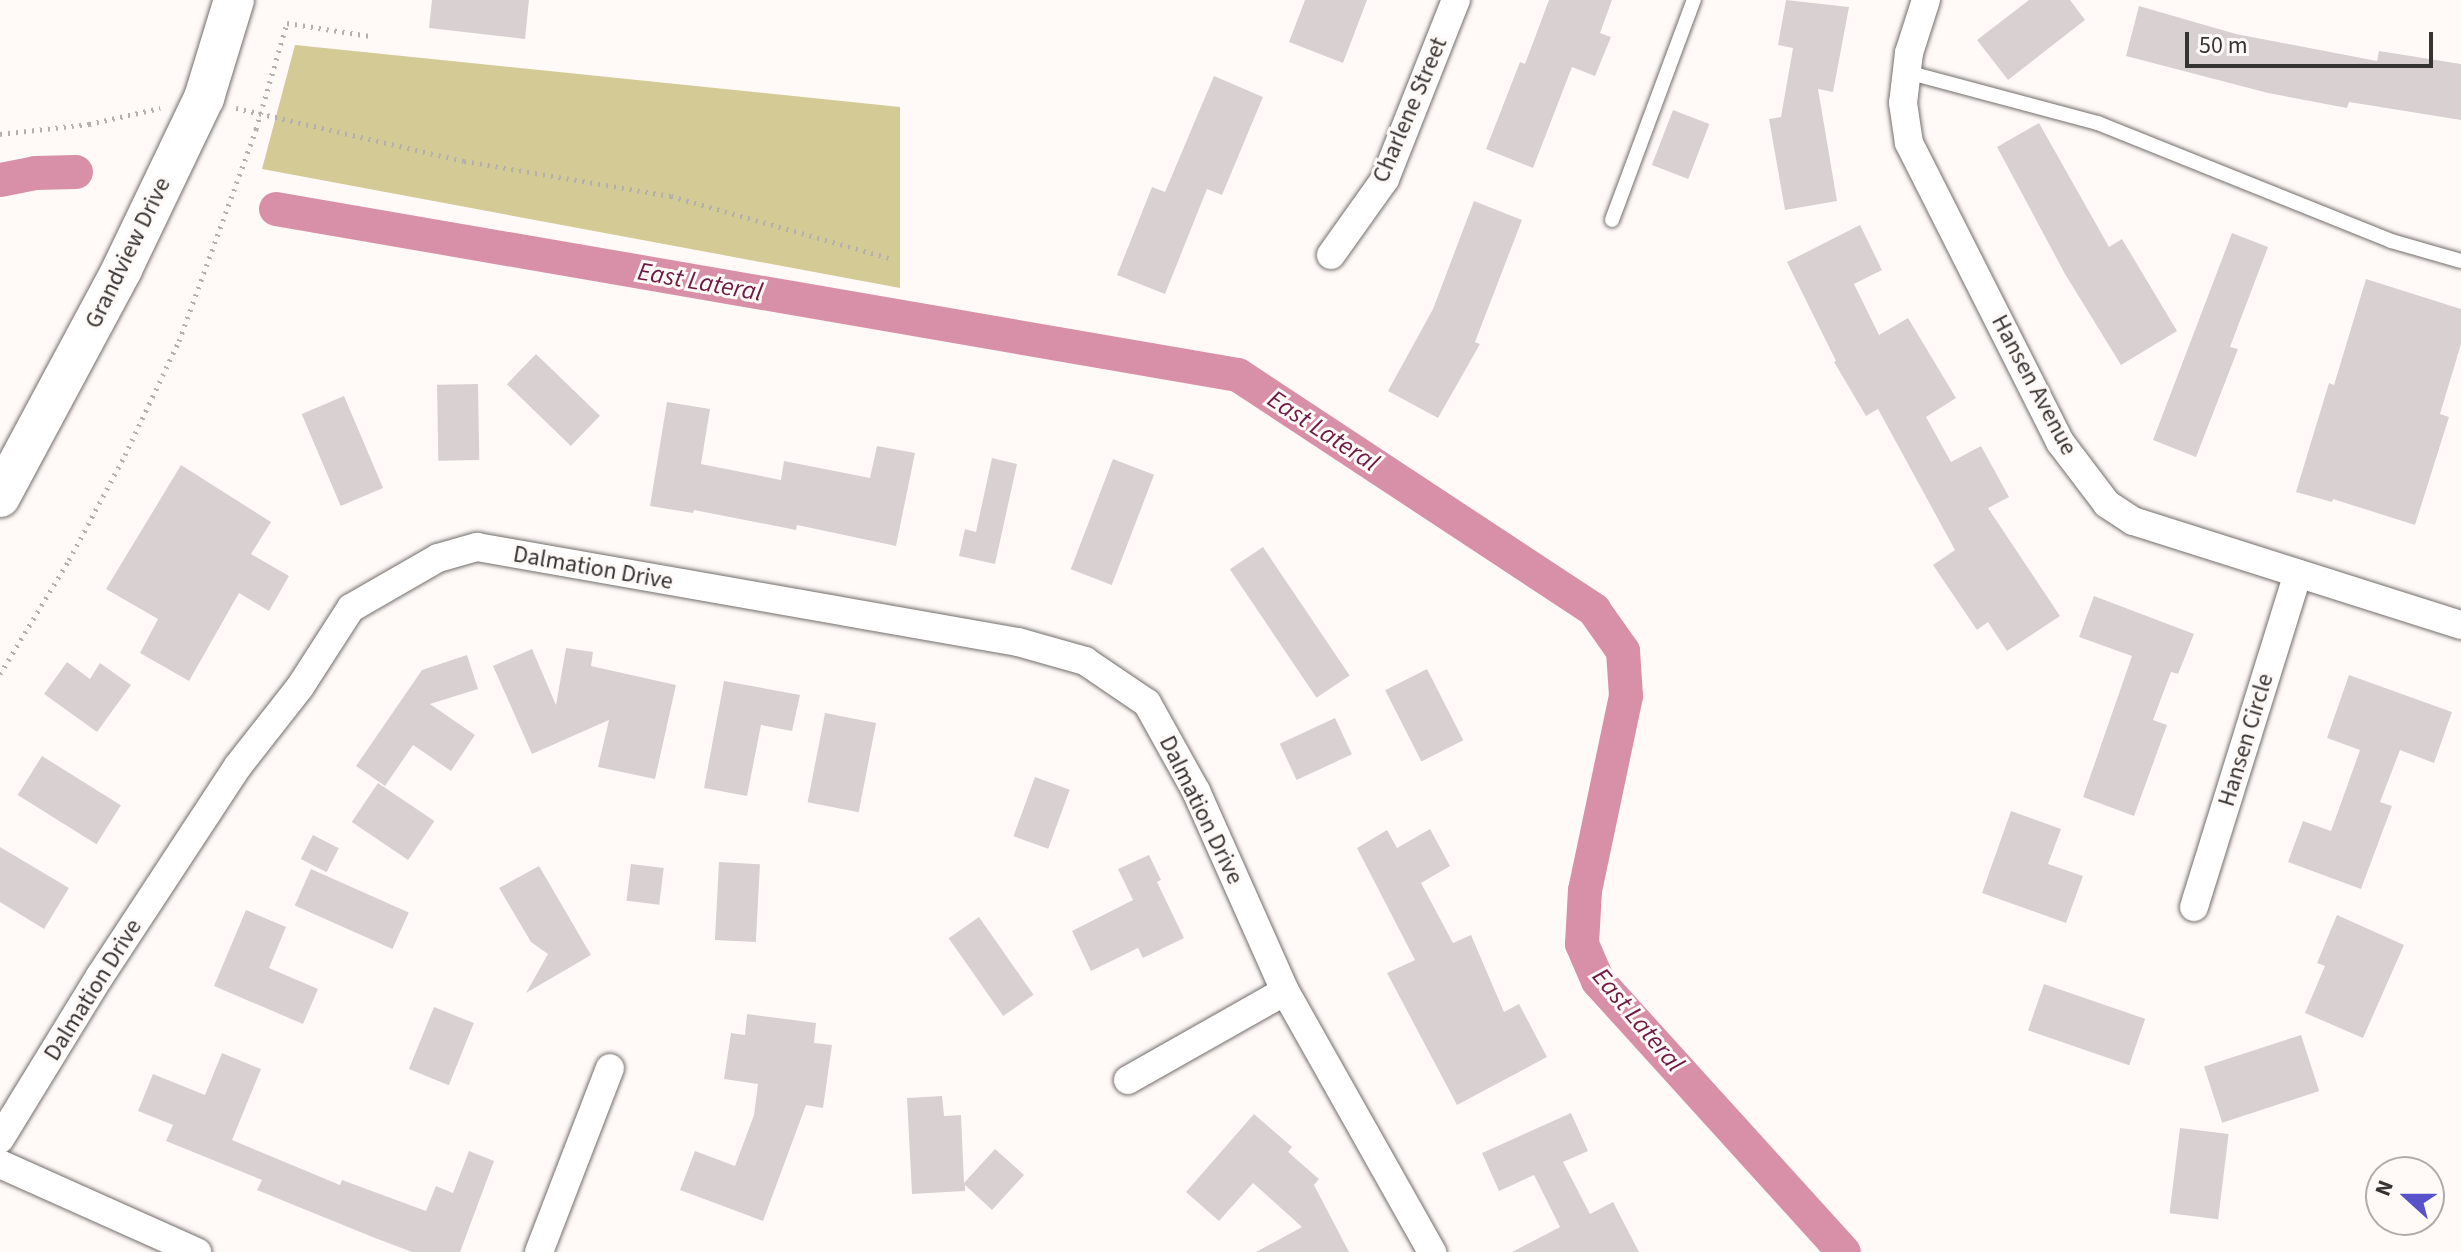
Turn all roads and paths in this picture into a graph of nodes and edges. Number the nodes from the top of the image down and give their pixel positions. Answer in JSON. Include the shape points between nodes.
{"nodes":[{"id":1,"x":234,"y":0,"type":"edge"},
{"id":2,"x":1456,"y":0,"type":"edge"},
{"id":3,"x":1694,"y":0,"type":"edge"},
{"id":4,"x":1926,"y":0,"type":"edge"},
{"id":5,"x":370,"y":36,"type":"dead end"},
{"id":6,"x":1907,"y":72,"type":"junction"},
{"id":7,"x":204,"y":98,"type":"junction"},
{"id":8,"x":260,"y":115,"type":"junction"},
{"id":9,"x":0,"y":134,"type":"edge"},
{"id":10,"x":1612,"y":220,"type":"dead end"},
{"id":11,"x":1331,"y":255,"type":"dead end"},
{"id":12,"x":889,"y":258,"type":"dead end"},
{"id":13,"x":2461,"y":261,"type":"edge"},
{"id":14,"x":0,"y":497,"type":"edge"},
{"id":15,"x":2298,"y":574,"type":"junction"},
{"id":16,"x":2461,"y":625,"type":"edge"},
{"id":17,"x":0,"y":674,"type":"edge"},
{"id":18,"x":2194,"y":907,"type":"dead end"},
{"id":19,"x":1285,"y":991,"type":"junction"},
{"id":20,"x":610,"y":1068,"type":"dead end"},
{"id":21,"x":1128,"y":1080,"type":"dead end"},
{"id":22,"x":0,"y":1139,"type":"edge"},
{"id":23,"x":0,"y":1164,"type":"edge"},
{"id":24,"x":197,"y":1252,"type":"edge"},
{"id":25,"x":539,"y":1252,"type":"edge"},
{"id":26,"x":1432,"y":1252,"type":"edge"}],
"edges":[{"from":1,"to":7,"type":"street","name":"Grandview Drive"},
{"from":2,"to":11,"type":"street","name":"Charlene Street","via":[[1385,179]]},
{"from":3,"to":10,"type":"lane"},
{"from":4,"to":6,"type":"street","name":"Hansen Avenue"},
{"from":5,"to":8,"type":"path","via":[[287,23]]},
{"from":6,"to":13,"type":"lane","via":[[2098,123],[2391,241]]},
{"from":6,"to":15,"type":"street","name":"Hansen Avenue","via":[[1903,103],[1909,143],[2060,442],[2107,504],[2133,521]]},
{"from":7,"to":8,"type":"path"},
{"from":7,"to":9,"type":"path","via":[[89,124]]},
{"from":7,"to":14,"type":"street","name":"Grandview Drive","via":[[122,269]]},
{"from":8,"to":12,"type":"path","via":[[464,161],[671,196]]},
{"from":8,"to":17,"type":"path","via":[[193,307],[150,405],[69,560]]},
{"from":15,"to":16,"type":"street","name":"Hansen Avenue"},
{"from":15,"to":18,"type":"street","name":"Hansen Circle"},
{"from":19,"to":21,"type":"street"},
{"from":19,"to":22,"type":"street","name":"Dalmation Drive","via":[[1196,791],[1147,703],[1085,661],[1018,642],[477,547],[438,558],[351,608],[300,687],[220,792]]},
{"from":19,"to":26,"type":"street","name":"Dalmation Drive"},
{"from":20,"to":25,"type":"street"},
{"from":23,"to":24,"type":"street"}]}
